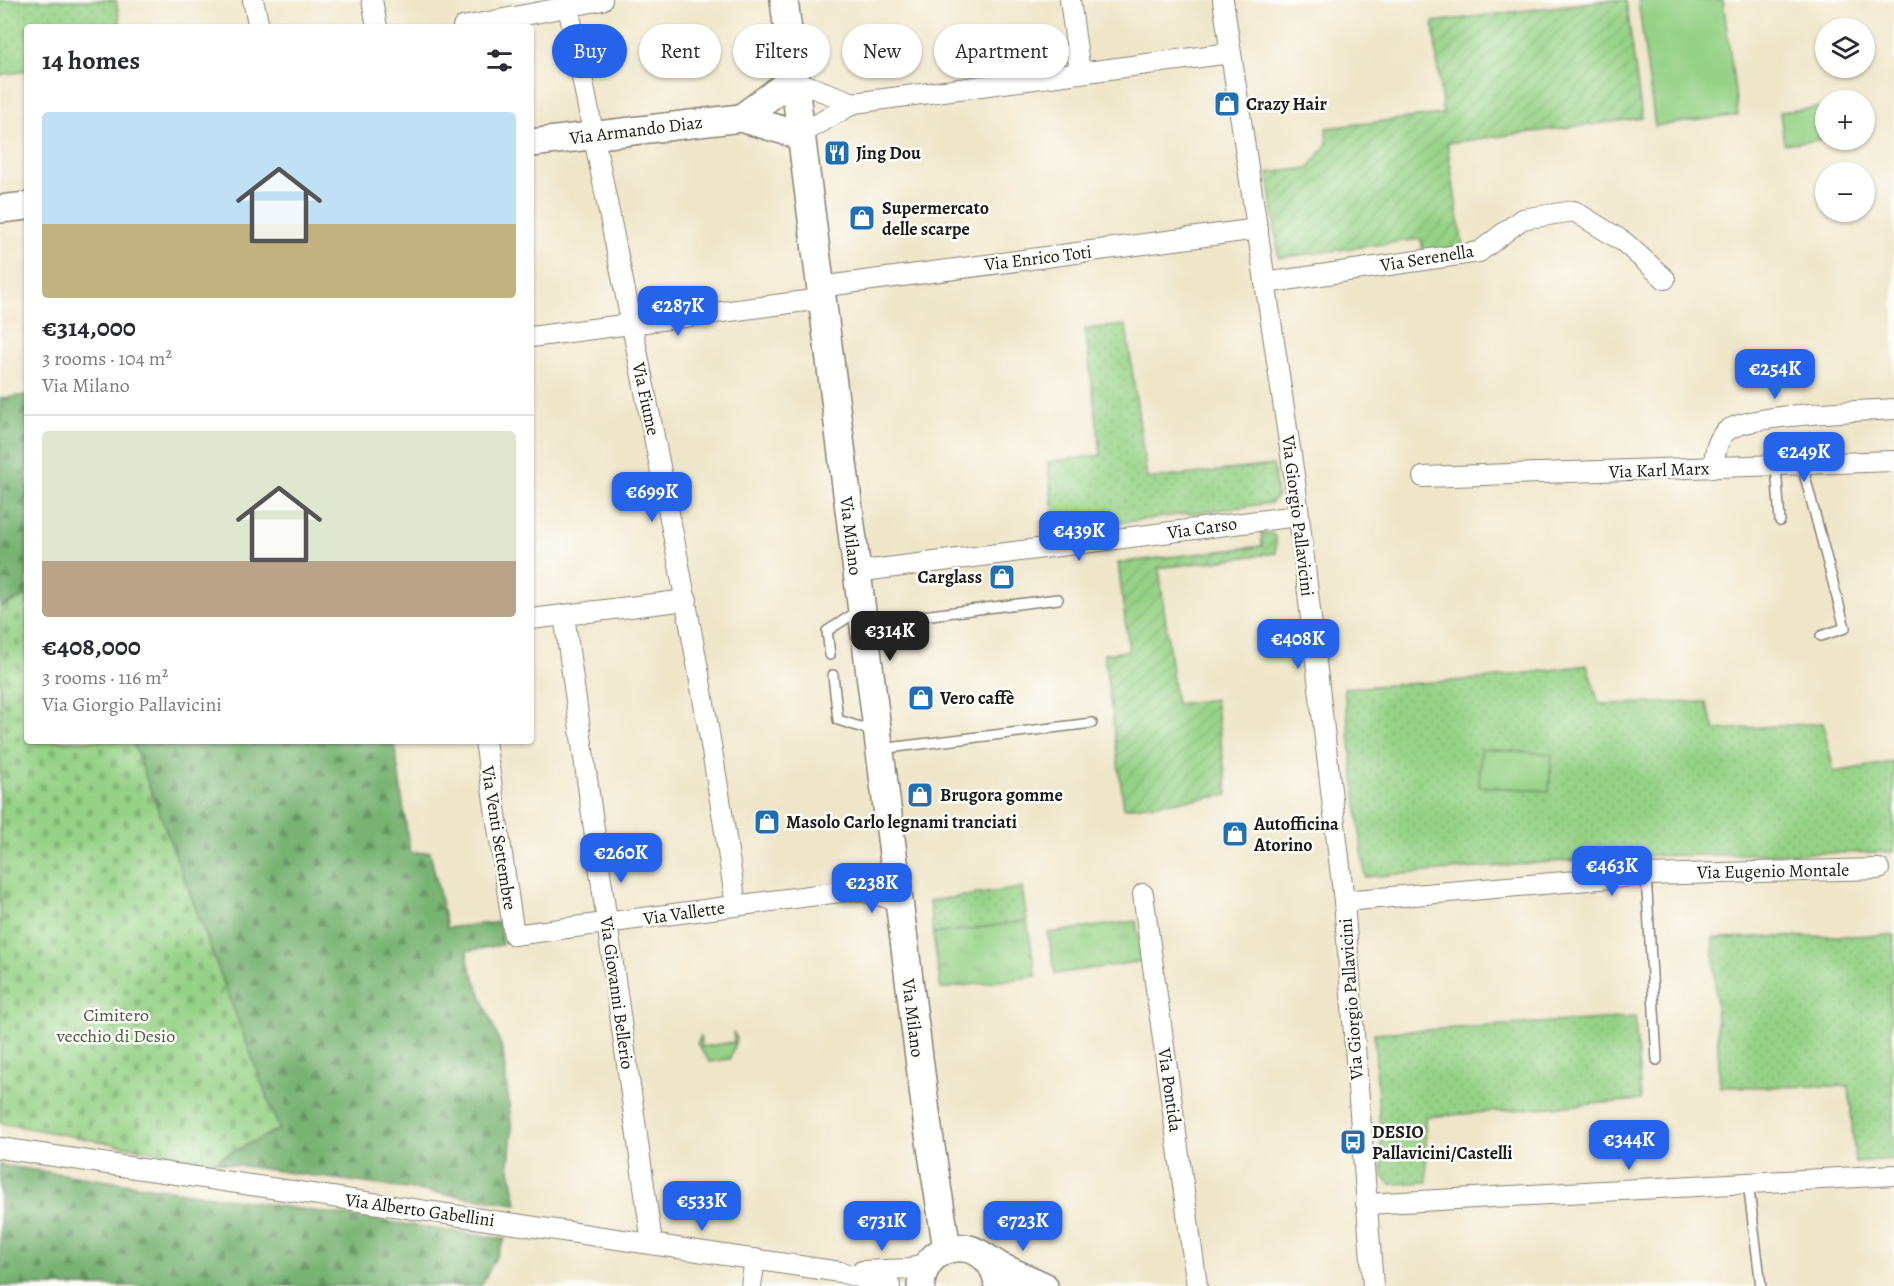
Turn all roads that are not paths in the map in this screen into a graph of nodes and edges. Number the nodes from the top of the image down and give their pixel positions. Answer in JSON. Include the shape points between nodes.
{"nodes":[{"id":1,"x":253,"y":0,"type":"edge"},
{"id":2,"x":372,"y":0,"type":"edge"},
{"id":3,"x":602,"y":0,"type":"edge"},
{"id":4,"x":784,"y":0,"type":"edge"},
{"id":5,"x":1071,"y":0,"type":"edge"},
{"id":6,"x":1223,"y":0,"type":"edge"},
{"id":7,"x":568,"y":3,"type":"edge"},
{"id":8,"x":258,"y":24,"type":"edge"},
{"id":9,"x":376,"y":24,"type":"edge"},
{"id":10,"x":476,"y":24,"type":"edge"},
{"id":11,"x":1230,"y":53,"type":"junction"},
{"id":12,"x":1080,"y":72,"type":"junction"},
{"id":13,"x":792,"y":80,"type":"junction"},
{"id":14,"x":854,"y":103,"type":"junction"},
{"id":15,"x":741,"y":118,"type":"junction"},
{"id":16,"x":593,"y":135,"type":"junction"},
{"id":17,"x":799,"y":135,"type":"junction"},
{"id":18,"x":534,"y":143,"type":"edge"},
{"id":19,"x":24,"y":206,"type":"edge"},
{"id":20,"x":0,"y":209,"type":"edge"},
{"id":21,"x":1258,"y":229,"type":"junction"},
{"id":22,"x":1665,"y":279,"type":"dead end"},
{"id":23,"x":1265,"y":283,"type":"junction"},
{"id":24,"x":820,"y":293,"type":"junction"},
{"id":25,"x":631,"y":325,"type":"junction"},
{"id":26,"x":534,"y":337,"type":"edge"},
{"id":27,"x":1894,"y":409,"type":"edge"},
{"id":28,"x":1894,"y":461,"type":"edge"},
{"id":29,"x":1802,"y":465,"type":"junction"},
{"id":30,"x":1776,"y":466,"type":"junction"},
{"id":31,"x":1713,"y":468,"type":"junction"},
{"id":32,"x":1423,"y":477,"type":"dead end"},
{"id":33,"x":1298,"y":516,"type":"junction"},
{"id":34,"x":1780,"y":521,"type":"dead end"},
{"id":35,"x":855,"y":572,"type":"junction"},
{"id":36,"x":1058,"y":598,"type":"dead end"},
{"id":37,"x":687,"y":600,"type":"junction"},
{"id":38,"x":564,"y":615,"type":"junction"},
{"id":39,"x":861,"y":616,"type":"junction"},
{"id":40,"x":534,"y":619,"type":"edge"},
{"id":41,"x":1821,"y":636,"type":"dead end"},
{"id":42,"x":830,"y":655,"type":"dead end"},
{"id":43,"x":832,"y":675,"type":"dead end"},
{"id":44,"x":1092,"y":723,"type":"dead end"},
{"id":45,"x":877,"y":741,"type":"junction"},
{"id":46,"x":484,"y":744,"type":"edge"},
{"id":47,"x":1879,"y":869,"type":"dead end"},
{"id":48,"x":894,"y":871,"type":"junction"},
{"id":49,"x":1646,"y":875,"type":"junction"},
{"id":50,"x":855,"y":890,"type":"junction"},
{"id":51,"x":1143,"y":894,"type":"dead end"},
{"id":52,"x":898,"y":900,"type":"junction"},
{"id":53,"x":1344,"y":901,"type":"junction"},
{"id":54,"x":736,"y":906,"type":"junction"},
{"id":55,"x":608,"y":923,"type":"junction"},
{"id":56,"x":514,"y":934,"type":"joint"},
{"id":57,"x":1657,"y":1060,"type":"dead end"},
{"id":58,"x":0,"y":1148,"type":"edge"},
{"id":59,"x":1894,"y":1175,"type":"edge"},
{"id":60,"x":1748,"y":1183,"type":"junction"},
{"id":61,"x":1366,"y":1204,"type":"junction"},
{"id":62,"x":652,"y":1243,"type":"junction"},
{"id":63,"x":940,"y":1254,"type":"junction"},
{"id":64,"x":982,"y":1255,"type":"junction"},
{"id":65,"x":755,"y":1259,"type":"junction"},
{"id":66,"x":840,"y":1272,"type":"junction"},
{"id":67,"x":751,"y":1286,"type":"edge"},
{"id":68,"x":890,"y":1286,"type":"edge"},
{"id":69,"x":921,"y":1286,"type":"edge"},
{"id":70,"x":998,"y":1286,"type":"edge"},
{"id":71,"x":1044,"y":1286,"type":"edge"},
{"id":72,"x":1197,"y":1286,"type":"edge"},
{"id":73,"x":1373,"y":1286,"type":"edge"},
{"id":74,"x":1761,"y":1286,"type":"edge"}],
"edges":[{"from":1,"to":8,"type":"street"},
{"from":2,"to":9,"type":"street"},
{"from":3,"to":7,"type":"street"},
{"from":4,"to":13,"type":"main road","name":"Via Milano"},
{"from":5,"to":12,"type":"street"},
{"from":6,"to":11,"type":"street","name":"Via Giorgio Pallavicini"},
{"from":7,"to":10,"type":"street"},
{"from":7,"to":16,"type":"street","name":"Via Fiume"},
{"from":11,"to":12,"type":"street"},
{"from":11,"to":21,"type":"street","name":"Via Giorgio Pallavicini"},
{"from":12,"to":14,"type":"street"},
{"from":13,"to":14,"type":"street"},
{"from":13,"to":15,"type":"main road"},
{"from":13,"to":17,"type":"main road","name":"Via Milano"},
{"from":14,"to":17,"type":"street"},
{"from":15,"to":16,"type":"main road","name":"Via Armando Diaz"},
{"from":15,"to":17,"type":"main road","name":"Via Armando Diaz"},
{"from":16,"to":18,"type":"main road","name":"Via Armando Diaz"},
{"from":16,"to":25,"type":"street","name":"Via Fiume"},
{"from":17,"to":24,"type":"main road","name":"Via Milano"},
{"from":19,"to":20,"type":"main road"},
{"from":21,"to":23,"type":"street","name":"Via Giorgio Pallavicini"},
{"from":21,"to":24,"type":"street","name":"Via Enrico Toti"},
{"from":22,"to":23,"type":"street","name":"Via Serenella","via":[[1624,242],[1574,212],[1522,219],[1479,252]]},
{"from":23,"to":33,"type":"street","name":"Via Giorgio Pallavicini"},
{"from":24,"to":25,"type":"street","name":"Via Enrico Toti"},
{"from":24,"to":35,"type":"main road","name":"Via Milano"},
{"from":25,"to":26,"type":"street","name":"Via Enrico Toti"},
{"from":25,"to":37,"type":"street","name":"Via Fiume"},
{"from":27,"to":31,"type":"street","via":[[1750,421],[1727,430],[1717,445]]},
{"from":28,"to":29,"type":"street","name":"Via Karl Marx"},
{"from":29,"to":30,"type":"street","name":"Via Karl Marx"},
{"from":29,"to":41,"type":"lane","via":[[1845,628]]},
{"from":30,"to":31,"type":"street","name":"Via Karl Marx"},
{"from":30,"to":34,"type":"lane"},
{"from":31,"to":32,"type":"street","name":"Via Karl Marx"},
{"from":33,"to":35,"type":"street","name":"Via Carso"},
{"from":33,"to":53,"type":"street","name":"Via Giorgio Pallavicini"},
{"from":35,"to":39,"type":"main road","name":"Via Milano"},
{"from":36,"to":39,"type":"lane"},
{"from":37,"to":38,"type":"street"},
{"from":37,"to":54,"type":"street","name":"Via Fiume"},
{"from":38,"to":40,"type":"street"},
{"from":38,"to":55,"type":"street","name":"Via Giovanni Bellerio"},
{"from":39,"to":42,"type":"lane","via":[[827,631]]},
{"from":39,"to":45,"type":"main road","name":"Via Milano"},
{"from":43,"to":45,"type":"lane","via":[[838,720]]},
{"from":44,"to":45,"type":"lane"},
{"from":45,"to":48,"type":"main road","name":"Via Milano"},
{"from":46,"to":56,"type":"street","name":"Via Venti Settembre"},
{"from":47,"to":49,"type":"street","name":"Via Eugenio Montale"},
{"from":48,"to":50,"type":"street","name":"Via Vallette"},
{"from":48,"to":52,"type":"main road","name":"Via Milano"},
{"from":49,"to":53,"type":"street","name":"Via Eugenio Montale"},
{"from":49,"to":57,"type":"lane"},
{"from":50,"to":52,"type":"street","name":"Via Vallette"},
{"from":50,"to":54,"type":"street","name":"Via Vallette"},
{"from":51,"to":72,"type":"street","name":"Via Pontida"},
{"from":52,"to":63,"type":"main road","name":"Via Milano"},
{"from":53,"to":61,"type":"street","name":"Via Giorgio Pallavicini"},
{"from":54,"to":55,"type":"street","name":"Via Vallette"},
{"from":55,"to":56,"type":"street","name":"Via Vallette"},
{"from":55,"to":62,"type":"street","name":"Via Giovanni Bellerio"},
{"from":58,"to":62,"type":"street","name":"Via Alberto Gabellini"},
{"from":59,"to":60,"type":"street"},
{"from":60,"to":61,"type":"street"},
{"from":60,"to":74,"type":"lane"},
{"from":61,"to":73,"type":"street","name":"Via Giorgio Pallavicini"},
{"from":62,"to":65,"type":"street","name":"Via Alberto Gabellini"},
{"from":63,"to":64,"type":"main road","via":[[967,1248]]},
{"from":63,"to":66,"type":"street","name":"Via Alberto Gabellini","via":[[919,1266],[901,1270]]},
{"from":63,"to":69,"type":"main road","via":[[924,1269]]},
{"from":64,"to":70,"type":"main road","via":[[994,1268]]},
{"from":64,"to":71,"type":"main road"},
{"from":65,"to":66,"type":"street","name":"Via Alberto Gabellini"},
{"from":65,"to":67,"type":"street"},
{"from":66,"to":68,"type":"street","name":"Via Alberto Gabellini"}]}
